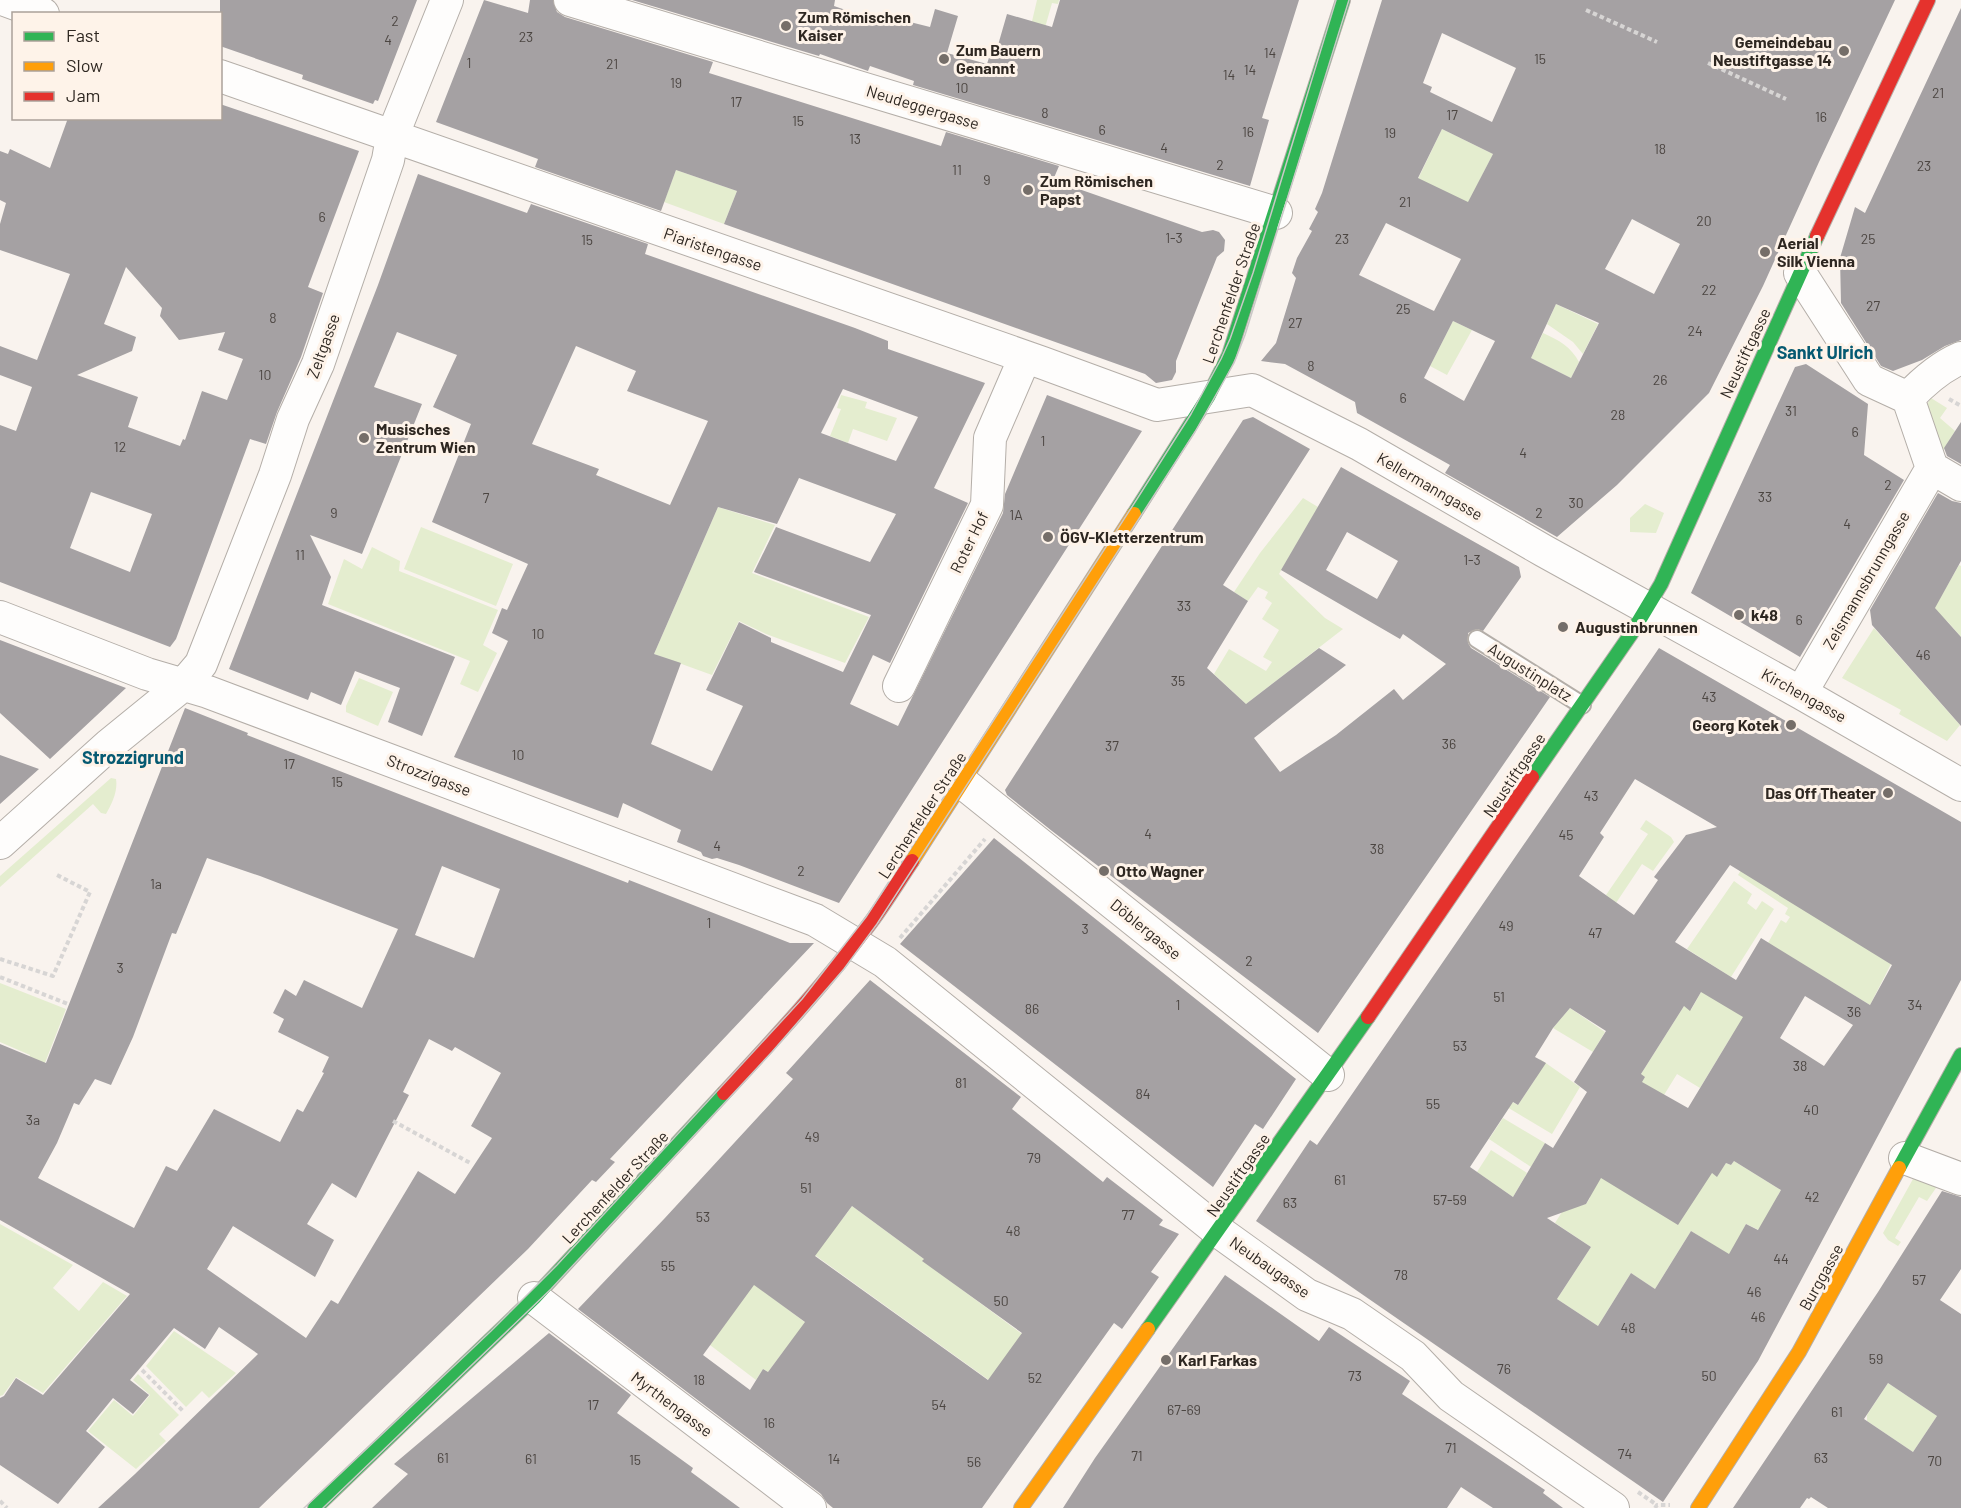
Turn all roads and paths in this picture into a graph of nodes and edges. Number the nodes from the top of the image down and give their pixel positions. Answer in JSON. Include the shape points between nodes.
{"nodes":[{"id":1,"x":5,"y":0,"type":"edge"},
{"id":2,"x":447,"y":0,"type":"edge"},
{"id":3,"x":570,"y":0,"type":"edge"},
{"id":4,"x":1343,"y":0,"type":"edge"},
{"id":5,"x":1928,"y":0,"type":"edge"},
{"id":6,"x":1586,"y":10,"type":"dead end"},
{"id":7,"x":38,"y":12,"type":"edge"},
{"id":8,"x":1657,"y":42,"type":"dead end"},
{"id":9,"x":1708,"y":63,"type":"dead end"},
{"id":10,"x":222,"y":77,"type":"edge"},
{"id":11,"x":1786,"y":99,"type":"dead end"},
{"id":12,"x":392,"y":137,"type":"junction"},
{"id":13,"x":1276,"y":213,"type":"junction"},
{"id":14,"x":1800,"y":273,"type":"junction"},
{"id":15,"x":1025,"y":357,"type":"junction"},
{"id":16,"x":1961,"y":358,"type":"edge"},
{"id":17,"x":1208,"y":397,"type":"junction"},
{"id":18,"x":1908,"y":398,"type":"junction"},
{"id":19,"x":1932,"y":468,"type":"junction"},
{"id":20,"x":1961,"y":484,"type":"edge"},
{"id":21,"x":1646,"y":607,"type":"junction"},
{"id":22,"x":0,"y":617,"type":"edge"},
{"id":23,"x":1477,"y":639,"type":"dead end"},
{"id":24,"x":184,"y":684,"type":"junction"},
{"id":25,"x":899,"y":686,"type":"dead end"},
{"id":26,"x":1801,"y":693,"type":"junction"},
{"id":27,"x":1582,"y":705,"type":"junction"},
{"id":28,"x":963,"y":783,"type":"junction"},
{"id":29,"x":1961,"y":785,"type":"edge"},
{"id":30,"x":992,"y":831,"type":"dead end"},
{"id":31,"x":0,"y":843,"type":"edge"},
{"id":32,"x":55,"y":874,"type":"dead end"},
{"id":33,"x":900,"y":939,"type":"dead end"},
{"id":34,"x":853,"y":944,"type":"junction"},
{"id":35,"x":0,"y":959,"type":"edge"},
{"id":36,"x":0,"y":977,"type":"edge"},
{"id":37,"x":68,"y":1004,"type":"dead end"},
{"id":38,"x":1961,"y":1055,"type":"edge"},
{"id":39,"x":1328,"y":1075,"type":"junction"},
{"id":40,"x":393,"y":1121,"type":"dead end"},
{"id":41,"x":1905,"y":1158,"type":"junction"},
{"id":42,"x":472,"y":1164,"type":"dead end"},
{"id":43,"x":1961,"y":1179,"type":"edge"},
{"id":44,"x":1218,"y":1231,"type":"junction"},
{"id":45,"x":534,"y":1298,"type":"junction"},
{"id":46,"x":142,"y":1370,"type":"dead end"},
{"id":47,"x":183,"y":1411,"type":"dead end"},
{"id":48,"x":0,"y":1501,"type":"edge"},
{"id":49,"x":7,"y":1508,"type":"edge"},
{"id":50,"x":315,"y":1508,"type":"edge"},
{"id":51,"x":810,"y":1508,"type":"edge"},
{"id":52,"x":1021,"y":1508,"type":"edge"},
{"id":53,"x":1613,"y":1508,"type":"edge"},
{"id":54,"x":1655,"y":1508,"type":"edge"},
{"id":55,"x":1675,"y":1508,"type":"edge"},
{"id":56,"x":1698,"y":1508,"type":"edge"}],
"edges":[{"from":1,"to":7,"type":"street"},
{"from":2,"to":12,"type":"street","name":"Zeltgasse"},
{"from":3,"to":13,"type":"street","name":"Neudeggergasse"},
{"from":4,"to":13,"type":"main road","name":"Lerchenfelder Straße"},
{"from":5,"to":14,"type":"main road","name":"Neustiftgasse"},
{"from":6,"to":8,"type":"path"},
{"from":9,"to":11,"type":"path"},
{"from":10,"to":12,"type":"street","name":"Piaristengasse"},
{"from":12,"to":15,"type":"street","name":"Piaristengasse"},
{"from":12,"to":24,"type":"street","name":"Zeltgasse","via":[[388,160],[318,364],[293,419],[201,664]]},
{"from":13,"to":17,"type":"main road","name":"Lerchenfelder Straße","via":[[1229,355]]},
{"from":14,"to":18,"type":"street","via":[[1869,380]]},
{"from":14,"to":21,"type":"main road","name":"Neustiftgasse","via":[[1661,584]]},
{"from":15,"to":17,"type":"street","name":"Piaristengasse","via":[[1157,405]]},
{"from":15,"to":25,"type":"street","name":"Roter Hof","via":[[990,438],[987,505]]},
{"from":16,"to":18,"type":"street","via":[[1945,364]]},
{"from":17,"to":21,"type":"street","name":"Kellermanngasse","via":[[1252,390],[1359,444]]},
{"from":17,"to":28,"type":"main road","name":"Lerchenfelder Straße"},
{"from":18,"to":19,"type":"street"},
{"from":19,"to":20,"type":"street"},
{"from":19,"to":26,"type":"street","name":"Zeismannsbrunngasse"},
{"from":21,"to":26,"type":"street","name":"Kirchengasse"},
{"from":21,"to":27,"type":"main road","name":"Neustiftgasse"},
{"from":22,"to":24,"type":"street","name":"Strozzigasse","via":[[147,674]]},
{"from":23,"to":27,"type":"lane","name":"Augustinplatz"},
{"from":24,"to":31,"type":"street","name":"Zeltgasse"},
{"from":24,"to":34,"type":"street","name":"Strozzigasse","via":[[815,920]]},
{"from":26,"to":29,"type":"street","name":"Kirchengasse"},
{"from":27,"to":39,"type":"main road","name":"Neustiftgasse"},
{"from":28,"to":34,"type":"main road","name":"Lerchenfelder Straße"},
{"from":28,"to":39,"type":"street","name":"Döblergasse"},
{"from":30,"to":33,"type":"path"},
{"from":32,"to":35,"type":"path","via":[[90,892],[53,976]]},
{"from":34,"to":44,"type":"street","name":"Neubaugasse","via":[[885,962]]},
{"from":34,"to":45,"type":"main road","name":"Lerchenfelder Straße","via":[[783,1030]]},
{"from":36,"to":37,"type":"path"},
{"from":38,"to":41,"type":"main road","name":"Burggasse"},
{"from":39,"to":44,"type":"main road","name":"Neustiftgasse"},
{"from":40,"to":42,"type":"path"},
{"from":41,"to":43,"type":"street"},
{"from":41,"to":56,"type":"main road","name":"Burggasse","via":[[1798,1352]]},
{"from":44,"to":52,"type":"main road","name":"Neustiftgasse"},
{"from":44,"to":53,"type":"street","name":"Neubaugasse","via":[[1307,1295],[1352,1314],[1413,1356],[1451,1396]]},
{"from":45,"to":50,"type":"main road","name":"Lerchenfelder Straße"},
{"from":45,"to":51,"type":"street","name":"Myrthengasse"},
{"from":46,"to":47,"type":"path"},
{"from":48,"to":49,"type":"path"},
{"from":54,"to":55,"type":"path","via":[[1668,1503]]}]}
